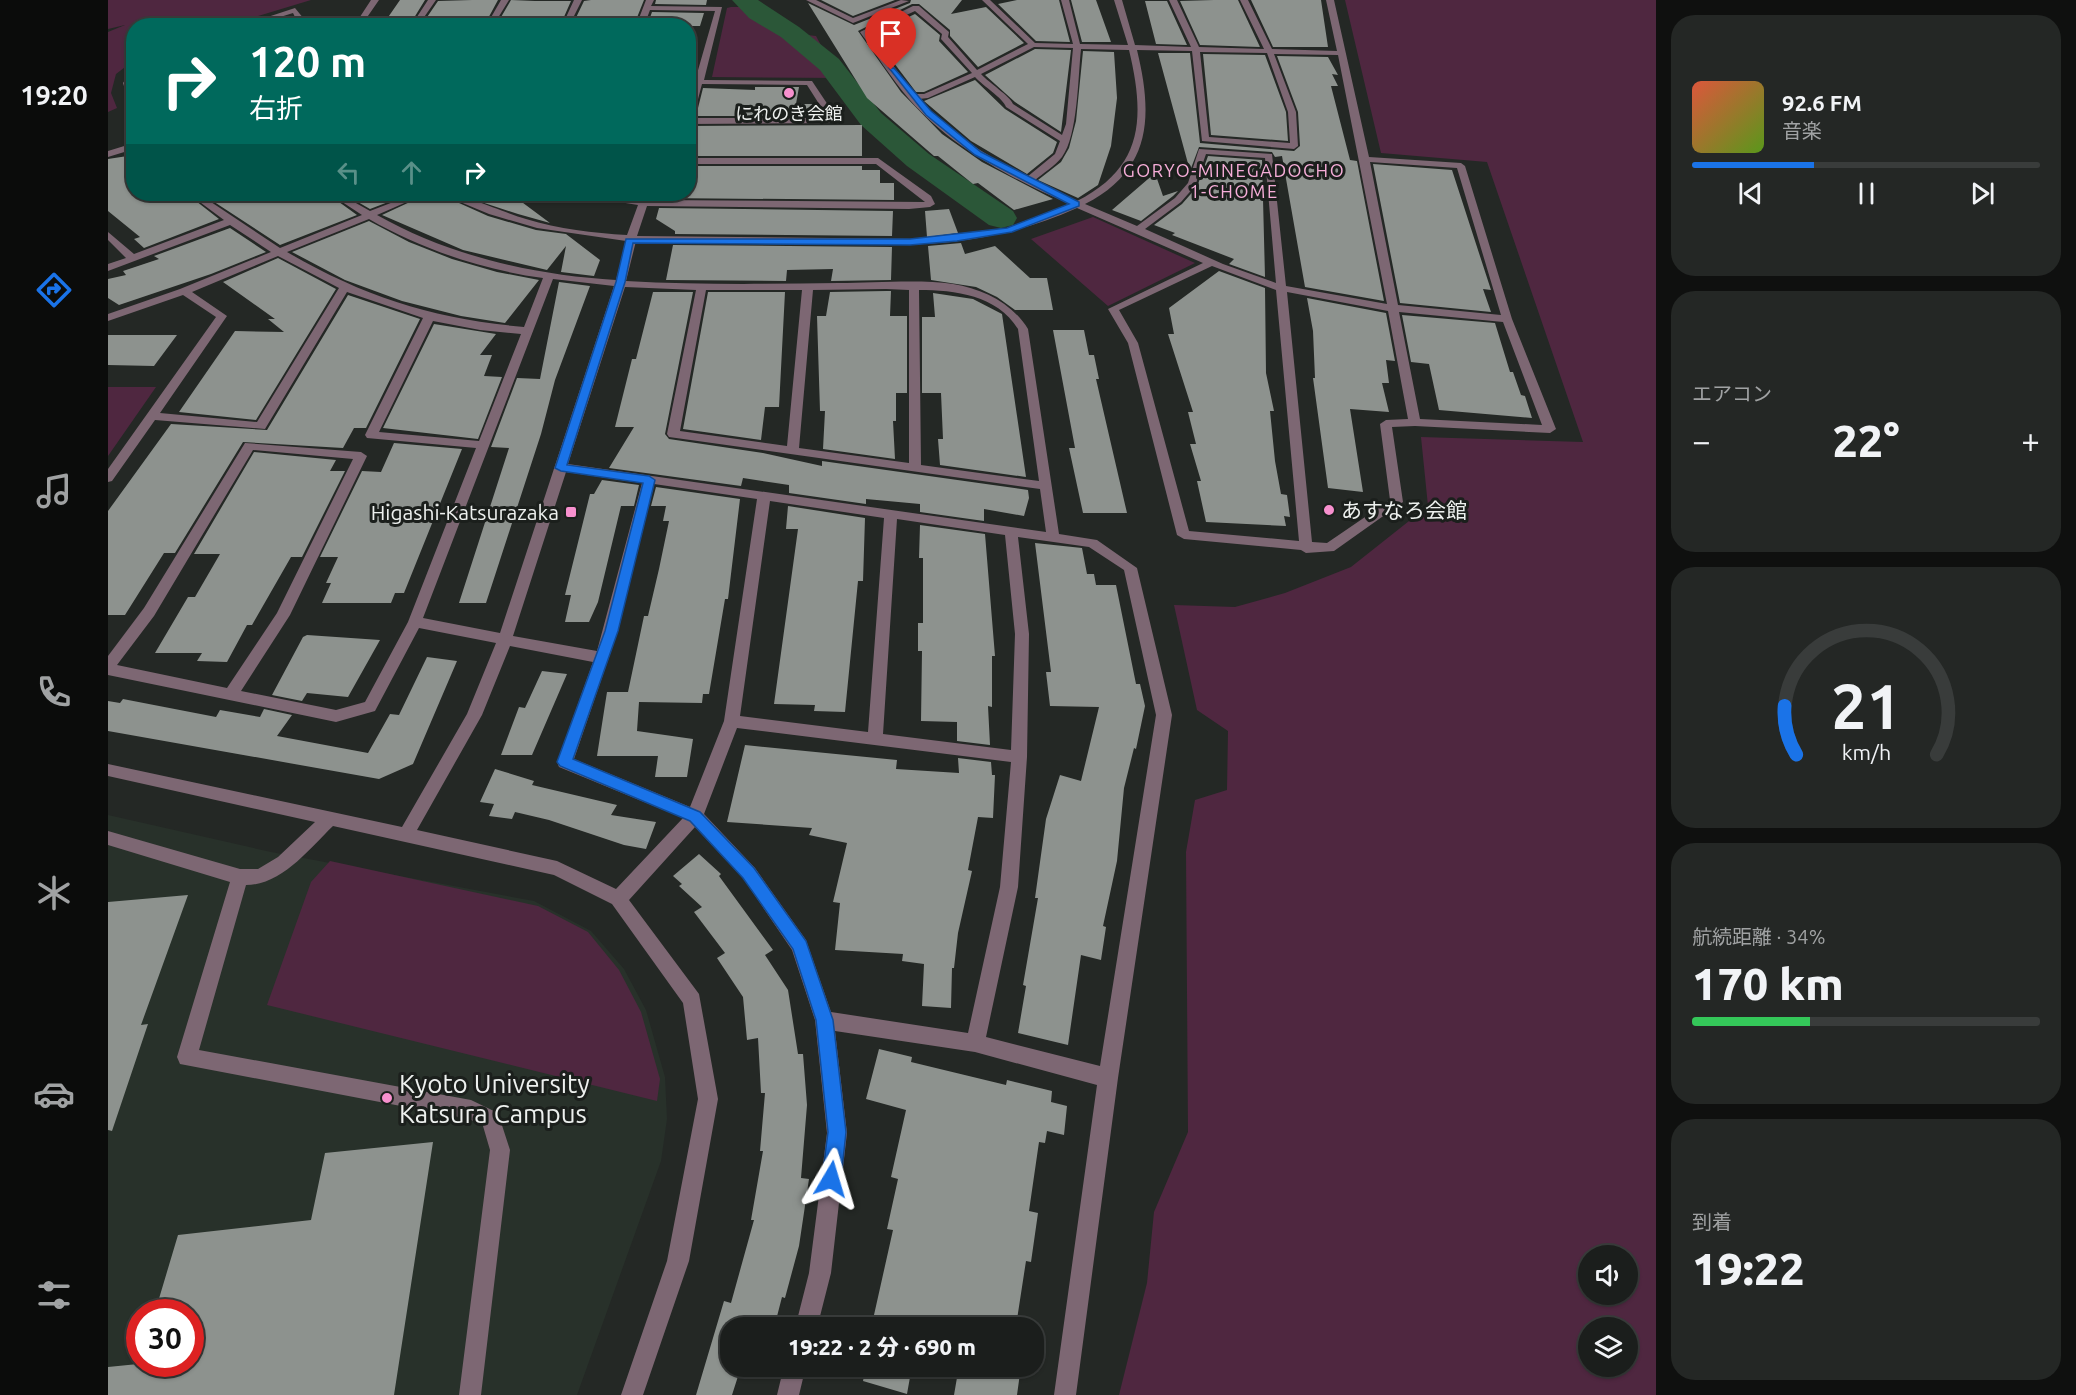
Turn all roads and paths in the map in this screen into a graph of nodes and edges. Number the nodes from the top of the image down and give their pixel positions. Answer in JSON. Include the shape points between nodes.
{"nodes":[{"id":1,"x":375,"y":0,"type":"edge"},
{"id":2,"x":432,"y":0,"type":"edge"},
{"id":3,"x":505,"y":0,"type":"edge"},
{"id":4,"x":578,"y":0,"type":"edge"},
{"id":5,"x":810,"y":0,"type":"edge"},
{"id":6,"x":902,"y":0,"type":"edge"},
{"id":7,"x":986,"y":0,"type":"edge"},
{"id":8,"x":1065,"y":0,"type":"edge"},
{"id":9,"x":1118,"y":0,"type":"edge"},
{"id":10,"x":1173,"y":0,"type":"edge"},
{"id":11,"x":1244,"y":0,"type":"edge"},
{"id":12,"x":1330,"y":0,"type":"edge"},
{"id":13,"x":648,"y":4,"type":"edge"},
{"id":14,"x":269,"y":18,"type":"edge"},
{"id":15,"x":299,"y":18,"type":"edge"},
{"id":16,"x":363,"y":18,"type":"edge"},
{"id":17,"x":420,"y":18,"type":"edge"},
{"id":18,"x":494,"y":18,"type":"edge"},
{"id":19,"x":569,"y":18,"type":"edge"},
{"id":20,"x":1033,"y":45,"type":"junction"},
{"id":21,"x":1077,"y":46,"type":"junction"},
{"id":22,"x":1134,"y":48,"type":"junction"},
{"id":23,"x":1196,"y":49,"type":"junction"},
{"id":24,"x":1270,"y":50,"type":"junction"},
{"id":25,"x":1343,"y":53,"type":"junction"},
{"id":26,"x":977,"y":73,"type":"junction"},
{"id":27,"x":699,"y":82,"type":"junction"},
{"id":28,"x":696,"y":94,"type":"edge"},
{"id":29,"x":912,"y":97,"type":"junction"},
{"id":30,"x":696,"y":121,"type":"edge"},
{"id":31,"x":1065,"y":141,"type":"junction"},
{"id":32,"x":126,"y":148,"type":"edge"},
{"id":33,"x":108,"y":154,"type":"edge"},
{"id":34,"x":1365,"y":159,"type":"junction"},
{"id":35,"x":696,"y":161,"type":"edge"},
{"id":36,"x":1028,"y":181,"type":"junction"},
{"id":37,"x":696,"y":200,"type":"edge"},
{"id":38,"x":203,"y":201,"type":"edge"},
{"id":39,"x":346,"y":201,"type":"edge"},
{"id":40,"x":404,"y":201,"type":"edge"},
{"id":41,"x":466,"y":201,"type":"edge"},
{"id":42,"x":645,"y":201,"type":"edge"},
{"id":43,"x":1076,"y":204,"type":"junction"},
{"id":44,"x":369,"y":215,"type":"junction"},
{"id":45,"x":230,"y":221,"type":"junction"},
{"id":46,"x":1138,"y":230,"type":"junction"},
{"id":47,"x":108,"y":235,"type":"edge"},
{"id":48,"x":630,"y":240,"type":"junction"},
{"id":49,"x":278,"y":253,"type":"junction"},
{"id":50,"x":133,"y":259,"type":"junction"},
{"id":51,"x":1211,"y":263,"type":"junction"},
{"id":52,"x":108,"y":268,"type":"edge"},
{"id":53,"x":549,"y":276,"type":"junction"},
{"id":54,"x":621,"y":282,"type":"junction"},
{"id":55,"x":702,"y":285,"type":"junction"},
{"id":56,"x":808,"y":286,"type":"junction"},
{"id":57,"x":914,"y":286,"type":"junction"},
{"id":58,"x":1281,"y":287,"type":"junction"},
{"id":59,"x":344,"y":289,"type":"junction"},
{"id":60,"x":184,"y":291,"type":"junction"},
{"id":61,"x":1393,"y":308,"type":"junction"},
{"id":62,"x":429,"y":317,"type":"junction"},
{"id":63,"x":108,"y":318,"type":"edge"},
{"id":64,"x":1507,"y":319,"type":"junction"},
{"id":65,"x":528,"y":331,"type":"junction"},
{"id":66,"x":152,"y":416,"type":"junction"},
{"id":67,"x":1415,"y":422,"type":"junction"},
{"id":68,"x":483,"y":445,"type":"junction"},
{"id":69,"x":793,"y":452,"type":"junction"},
{"id":70,"x":915,"y":466,"type":"junction"},
{"id":71,"x":561,"y":468,"type":"junction"},
{"id":72,"x":108,"y":478,"type":"edge"},
{"id":73,"x":649,"y":480,"type":"junction"},
{"id":74,"x":1045,"y":486,"type":"junction"},
{"id":75,"x":764,"y":496,"type":"junction"},
{"id":76,"x":891,"y":514,"type":"junction"},
{"id":77,"x":1011,"y":531,"type":"junction"},
{"id":78,"x":1053,"y":537,"type":"junction"},
{"id":79,"x":1306,"y":548,"type":"junction"},
{"id":80,"x":415,"y":622,"type":"junction"},
{"id":81,"x":505,"y":639,"type":"junction"},
{"id":82,"x":602,"y":658,"type":"junction"},
{"id":83,"x":108,"y":668,"type":"edge"},
{"id":84,"x":231,"y":694,"type":"junction"},
{"id":85,"x":732,"y":721,"type":"junction"},
{"id":86,"x":875,"y":739,"type":"junction"},
{"id":87,"x":1019,"y":757,"type":"junction"},
{"id":88,"x":108,"y":770,"type":"edge"},
{"id":89,"x":695,"y":816,"type":"junction"},
{"id":90,"x":330,"y":818,"type":"junction"},
{"id":91,"x":406,"y":835,"type":"junction"},
{"id":92,"x":108,"y":838,"type":"edge"},
{"id":93,"x":240,"y":877,"type":"junction"},
{"id":94,"x":618,"y":899,"type":"junction"},
{"id":95,"x":824,"y":1020,"type":"junction"},
{"id":96,"x":975,"y":1043,"type":"junction"},
{"id":97,"x":1108,"y":1078,"type":"junction"},
{"id":98,"x":809,"y":1317,"type":"edge"},
{"id":99,"x":792,"y":1377,"type":"edge"},
{"id":100,"x":470,"y":1395,"type":"edge"},
{"id":101,"x":632,"y":1395,"type":"edge"},
{"id":102,"x":788,"y":1395,"type":"edge"},
{"id":103,"x":1065,"y":1395,"type":"edge"}],
"edges":[{"from":1,"to":16,"type":"street"},
{"from":2,"to":17,"type":"street"},
{"from":3,"to":18,"type":"street"},
{"from":4,"to":19,"type":"street"},
{"from":5,"to":6,"type":"street","via":[[853,21]]},
{"from":7,"to":20,"type":"street"},
{"from":8,"to":21,"type":"street"},
{"from":9,"to":22,"type":"street"},
{"from":10,"to":23,"type":"street"},
{"from":11,"to":24,"type":"street"},
{"from":12,"to":25,"type":"street"},
{"from":13,"to":27,"type":"street","via":[[719,9]]},
{"from":14,"to":15,"type":"street","via":[[295,10]]},
{"from":20,"to":21,"type":"street"},
{"from":20,"to":26,"type":"street"},
{"from":21,"to":22,"type":"street"},
{"from":21,"to":31,"type":"street"},
{"from":22,"to":23,"type":"street"},
{"from":22,"to":43,"type":"street","via":[[1140,99],[1129,164],[1112,184]]},
{"from":23,"to":24,"type":"street"},
{"from":23,"to":24,"type":"street","via":[[1205,139],[1294,146],[1285,89]]},
{"from":24,"to":25,"type":"street"},
{"from":25,"to":34,"type":"street"},
{"from":26,"to":29,"type":"street","via":[[925,96]]},
{"from":26,"to":29,"type":"street","via":[[944,37],[946,34],[915,8],[864,32]]},
{"from":26,"to":31,"type":"street","via":[[1009,105]]},
{"from":27,"to":28,"type":"street"},
{"from":27,"to":30,"type":"street","via":[[809,83],[834,120]]},
{"from":29,"to":36,"type":"street","via":[[944,129],[978,154]]},
{"from":31,"to":36,"type":"street","via":[[1059,155]]},
{"from":32,"to":33,"type":"street"},
{"from":34,"to":61,"type":"street"},
{"from":34,"to":64,"type":"street","via":[[1461,166]]},
{"from":35,"to":37,"type":"street","via":[[878,161],[928,198],[930,204],[909,207]]},
{"from":36,"to":43,"type":"street"},
{"from":38,"to":45,"type":"street"},
{"from":39,"to":44,"type":"street"},
{"from":40,"to":44,"type":"street"},
{"from":41,"to":48,"type":"street","via":[[558,229]]},
{"from":42,"to":48,"type":"street"},
{"from":43,"to":46,"type":"street"},
{"from":43,"to":48,"type":"street","via":[[1008,231],[910,242]]},
{"from":44,"to":49,"type":"street"},
{"from":44,"to":53,"type":"street","via":[[409,236],[466,256]]},
{"from":45,"to":49,"type":"street"},
{"from":45,"to":50,"type":"street"},
{"from":46,"to":51,"type":"street"},
{"from":46,"to":58,"type":"street","via":[[1178,200],[1192,184],[1202,151],[1269,156]]},
{"from":47,"to":50,"type":"street"},
{"from":48,"to":54,"type":"street"},
{"from":49,"to":59,"type":"street"},
{"from":49,"to":60,"type":"street"},
{"from":50,"to":52,"type":"street"},
{"from":51,"to":58,"type":"street"},
{"from":51,"to":79,"type":"street","via":[[1113,309],[1133,343],[1184,535]]},
{"from":53,"to":54,"type":"street"},
{"from":53,"to":65,"type":"street"},
{"from":54,"to":55,"type":"street"},
{"from":54,"to":71,"type":"street"},
{"from":55,"to":56,"type":"street"},
{"from":55,"to":69,"type":"street","via":[[673,434]]},
{"from":56,"to":57,"type":"street"},
{"from":56,"to":69,"type":"street"},
{"from":57,"to":70,"type":"street"},
{"from":57,"to":74,"type":"street","via":[[952,287],[978,294],[997,302],[1018,319],[1023,330]]},
{"from":58,"to":61,"type":"street"},
{"from":58,"to":79,"type":"street"},
{"from":59,"to":62,"type":"street"},
{"from":59,"to":66,"type":"street","via":[[261,426]]},
{"from":60,"to":63,"type":"street"},
{"from":60,"to":66,"type":"street","via":[[222,316]]},
{"from":61,"to":64,"type":"street"},
{"from":61,"to":67,"type":"street"},
{"from":62,"to":65,"type":"street","via":[[485,329]]},
{"from":62,"to":68,"type":"street","via":[[371,435]]},
{"from":64,"to":67,"type":"street","via":[[1550,429]]},
{"from":65,"to":68,"type":"street"},
{"from":66,"to":72,"type":"street"},
{"from":67,"to":79,"type":"street","via":[[1386,424],[1397,502],[1329,548]]},
{"from":68,"to":80,"type":"street"},
{"from":69,"to":70,"type":"street"},
{"from":70,"to":74,"type":"street"},
{"from":71,"to":73,"type":"street"},
{"from":71,"to":81,"type":"street"},
{"from":73,"to":75,"type":"street"},
{"from":73,"to":82,"type":"street"},
{"from":74,"to":78,"type":"street"},
{"from":75,"to":76,"type":"street"},
{"from":75,"to":85,"type":"street"},
{"from":76,"to":77,"type":"street"},
{"from":76,"to":86,"type":"street"},
{"from":77,"to":78,"type":"street"},
{"from":77,"to":87,"type":"street","via":[[1022,634]]},
{"from":78,"to":97,"type":"street","via":[[1092,543],[1130,568],[1164,715]]},
{"from":80,"to":81,"type":"street"},
{"from":80,"to":84,"type":"street","via":[[370,707],[336,716]]},
{"from":81,"to":82,"type":"street"},
{"from":81,"to":91,"type":"street","via":[[474,716]]},
{"from":82,"to":89,"type":"street","via":[[565,762]]},
{"from":83,"to":84,"type":"street"},
{"from":83,"to":84,"type":"street","via":[[148,612],[249,446],[361,456],[283,615]]},
{"from":85,"to":86,"type":"street"},
{"from":85,"to":89,"type":"street"},
{"from":86,"to":87,"type":"street"},
{"from":87,"to":96,"type":"street","via":[[1009,887]]},
{"from":88,"to":90,"type":"street"},
{"from":89,"to":94,"type":"street"},
{"from":89,"to":95,"type":"street","via":[[748,873],[800,946]]},
{"from":90,"to":91,"type":"street"},
{"from":90,"to":93,"type":"street","via":[[284,862],[260,877]]},
{"from":91,"to":94,"type":"street","via":[[557,868]]},
{"from":92,"to":93,"type":"street"},
{"from":93,"to":100,"type":"street","via":[[187,1057],[471,1110],[491,1120],[500,1150]]},
{"from":94,"to":101,"type":"street","via":[[692,1000],[708,1099],[678,1261]]},
{"from":95,"to":96,"type":"street"},
{"from":95,"to":98,"type":"street","via":[[837,1132],[820,1273]]},
{"from":96,"to":97,"type":"street"},
{"from":97,"to":103,"type":"street"},
{"from":99,"to":102,"type":"street"}]}
